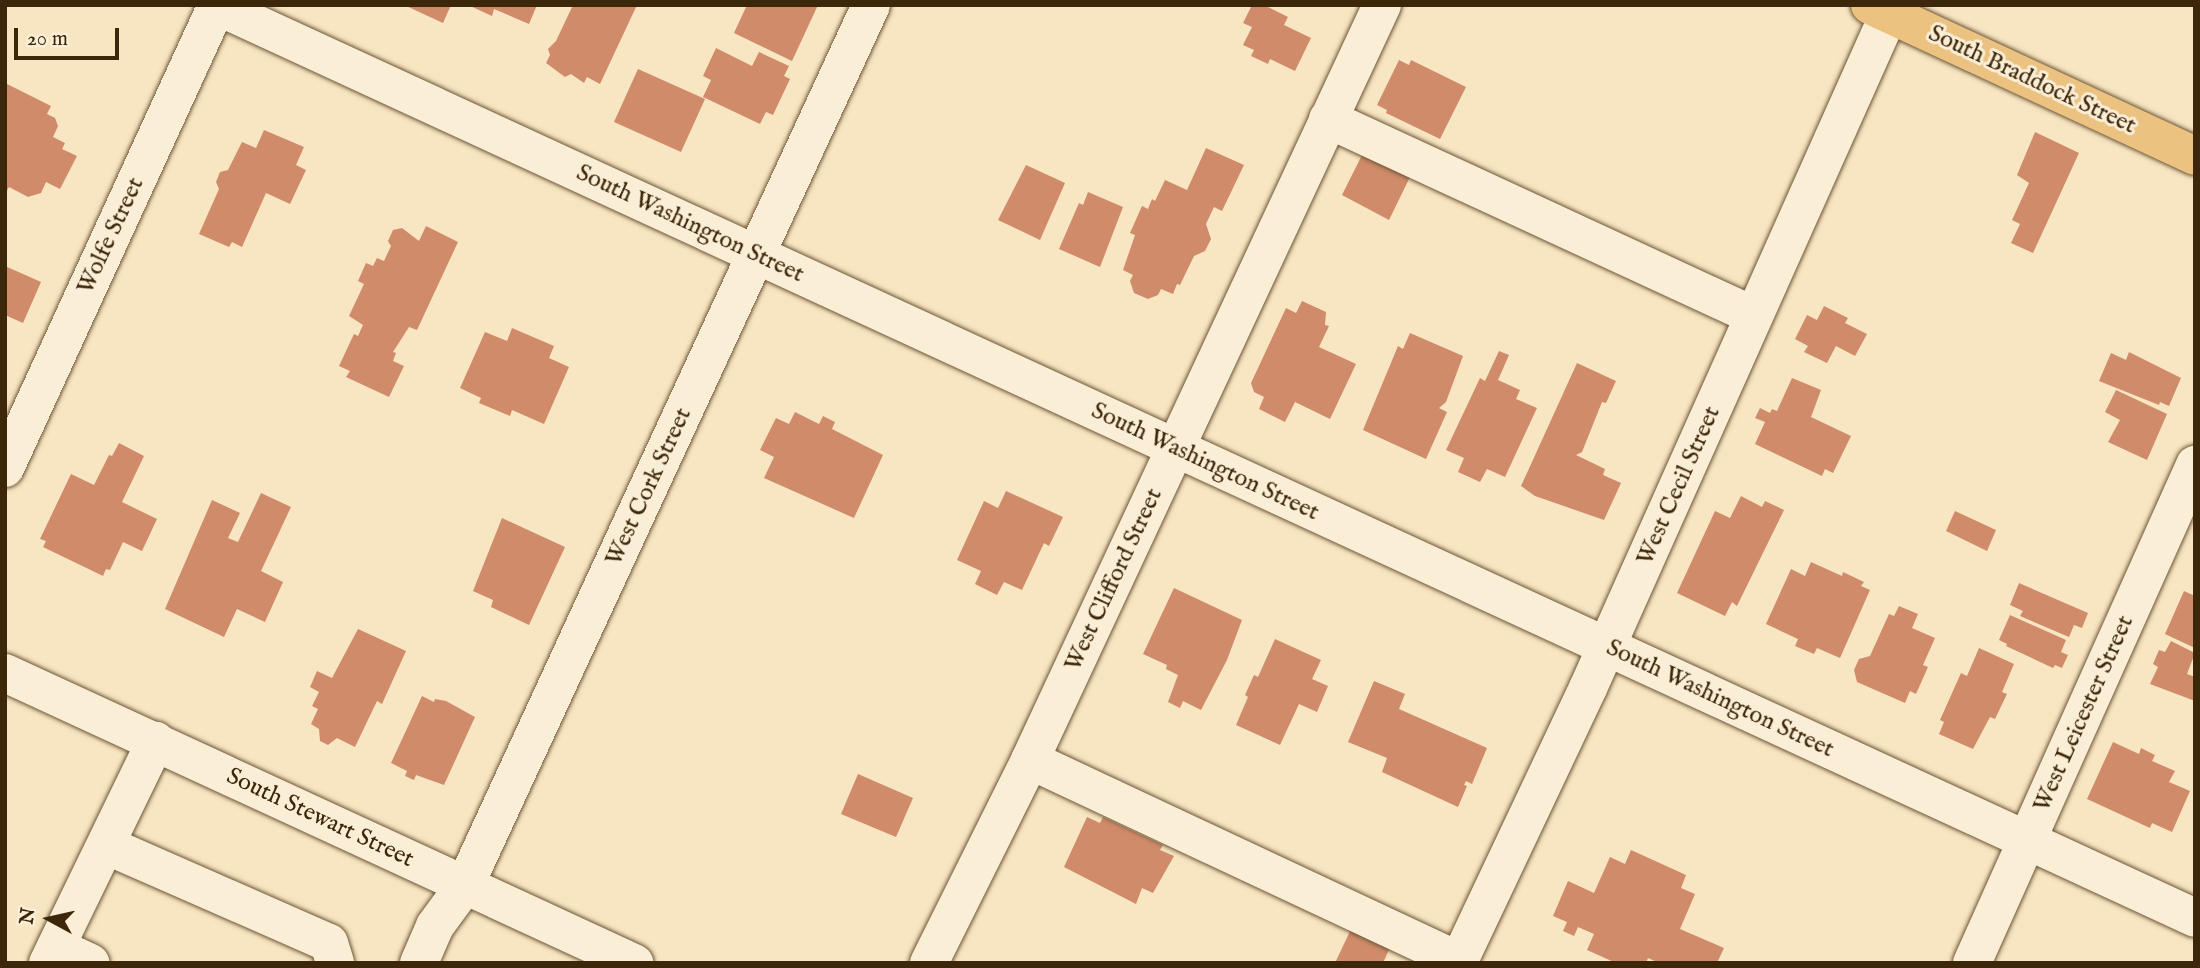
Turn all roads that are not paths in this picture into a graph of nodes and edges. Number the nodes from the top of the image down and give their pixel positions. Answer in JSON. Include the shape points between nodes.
{"nodes":[{"id":1,"x":871,"y":5,"type":"edge"},
{"id":2,"x":1382,"y":5,"type":"edge"},
{"id":3,"x":216,"y":6,"type":"edge"},
{"id":4,"x":1884,"y":8,"type":"edge"},
{"id":5,"x":1328,"y":120,"type":"junction"},
{"id":6,"x":2195,"y":156,"type":"edge"},
{"id":7,"x":757,"y":255,"type":"junction"},
{"id":8,"x":1755,"y":316,"type":"junction"},
{"id":9,"x":1175,"y":448,"type":"junction"},
{"id":10,"x":2195,"y":465,"type":"edge"},
{"id":11,"x":5,"y":468,"type":"edge"},
{"id":12,"x":1606,"y":647,"type":"junction"},
{"id":13,"x":5,"y":673,"type":"edge"},
{"id":14,"x":156,"y":741,"type":"junction"},
{"id":15,"x":1030,"y":760,"type":"junction"},
{"id":16,"x":2028,"y":842,"type":"junction"},
{"id":17,"x":108,"y":846,"type":"junction"},
{"id":18,"x":465,"y":885,"type":"junction"},
{"id":19,"x":2195,"y":918,"type":"edge"},
{"id":20,"x":65,"y":957,"type":"edge"},
{"id":21,"x":1458,"y":962,"type":"edge"},
{"id":22,"x":335,"y":963,"type":"edge"},
{"id":23,"x":419,"y":963,"type":"edge"},
{"id":24,"x":634,"y":963,"type":"edge"},
{"id":25,"x":929,"y":963,"type":"edge"},
{"id":26,"x":1972,"y":963,"type":"edge"}],
"edges":[{"from":1,"to":7,"type":"street","name":"West Cork Street"},
{"from":2,"to":5,"type":"street","name":"West Clifford Street"},
{"from":3,"to":7,"type":"street","name":"South Washington Street"},
{"from":3,"to":11,"type":"street","name":"Wolfe Street"},
{"from":4,"to":6,"type":"main road","name":"South Braddock Street"},
{"from":4,"to":8,"type":"street","name":"West Cecil Street"},
{"from":5,"to":8,"type":"street"},
{"from":5,"to":9,"type":"street","name":"West Clifford Street"},
{"from":7,"to":9,"type":"street","name":"South Washington Street"},
{"from":7,"to":18,"type":"street","name":"West Cork Street"},
{"from":8,"to":12,"type":"street","name":"West Cecil Street"},
{"from":9,"to":12,"type":"street","name":"South Washington Street"},
{"from":9,"to":15,"type":"street","name":"West Clifford Street"},
{"from":10,"to":16,"type":"street","name":"West Leicester Street"},
{"from":12,"to":16,"type":"street","name":"South Washington Street"},
{"from":12,"to":21,"type":"street","name":"West Cecil Street"},
{"from":13,"to":14,"type":"street","name":"South Stewart Street"},
{"from":14,"to":17,"type":"street"},
{"from":14,"to":18,"type":"street","name":"South Stewart Street"},
{"from":15,"to":21,"type":"street"},
{"from":15,"to":25,"type":"street","name":"West Clifford Street"},
{"from":16,"to":19,"type":"street","name":"South Washington Street"},
{"from":16,"to":26,"type":"street","name":"West Leicester Street"},
{"from":17,"to":20,"type":"street"},
{"from":17,"to":22,"type":"street","via":[[329,943]]},
{"from":18,"to":23,"type":"street","name":"West Cork Street","via":[[435,926]]},
{"from":18,"to":24,"type":"street","name":"South Stewart Street"}]}
